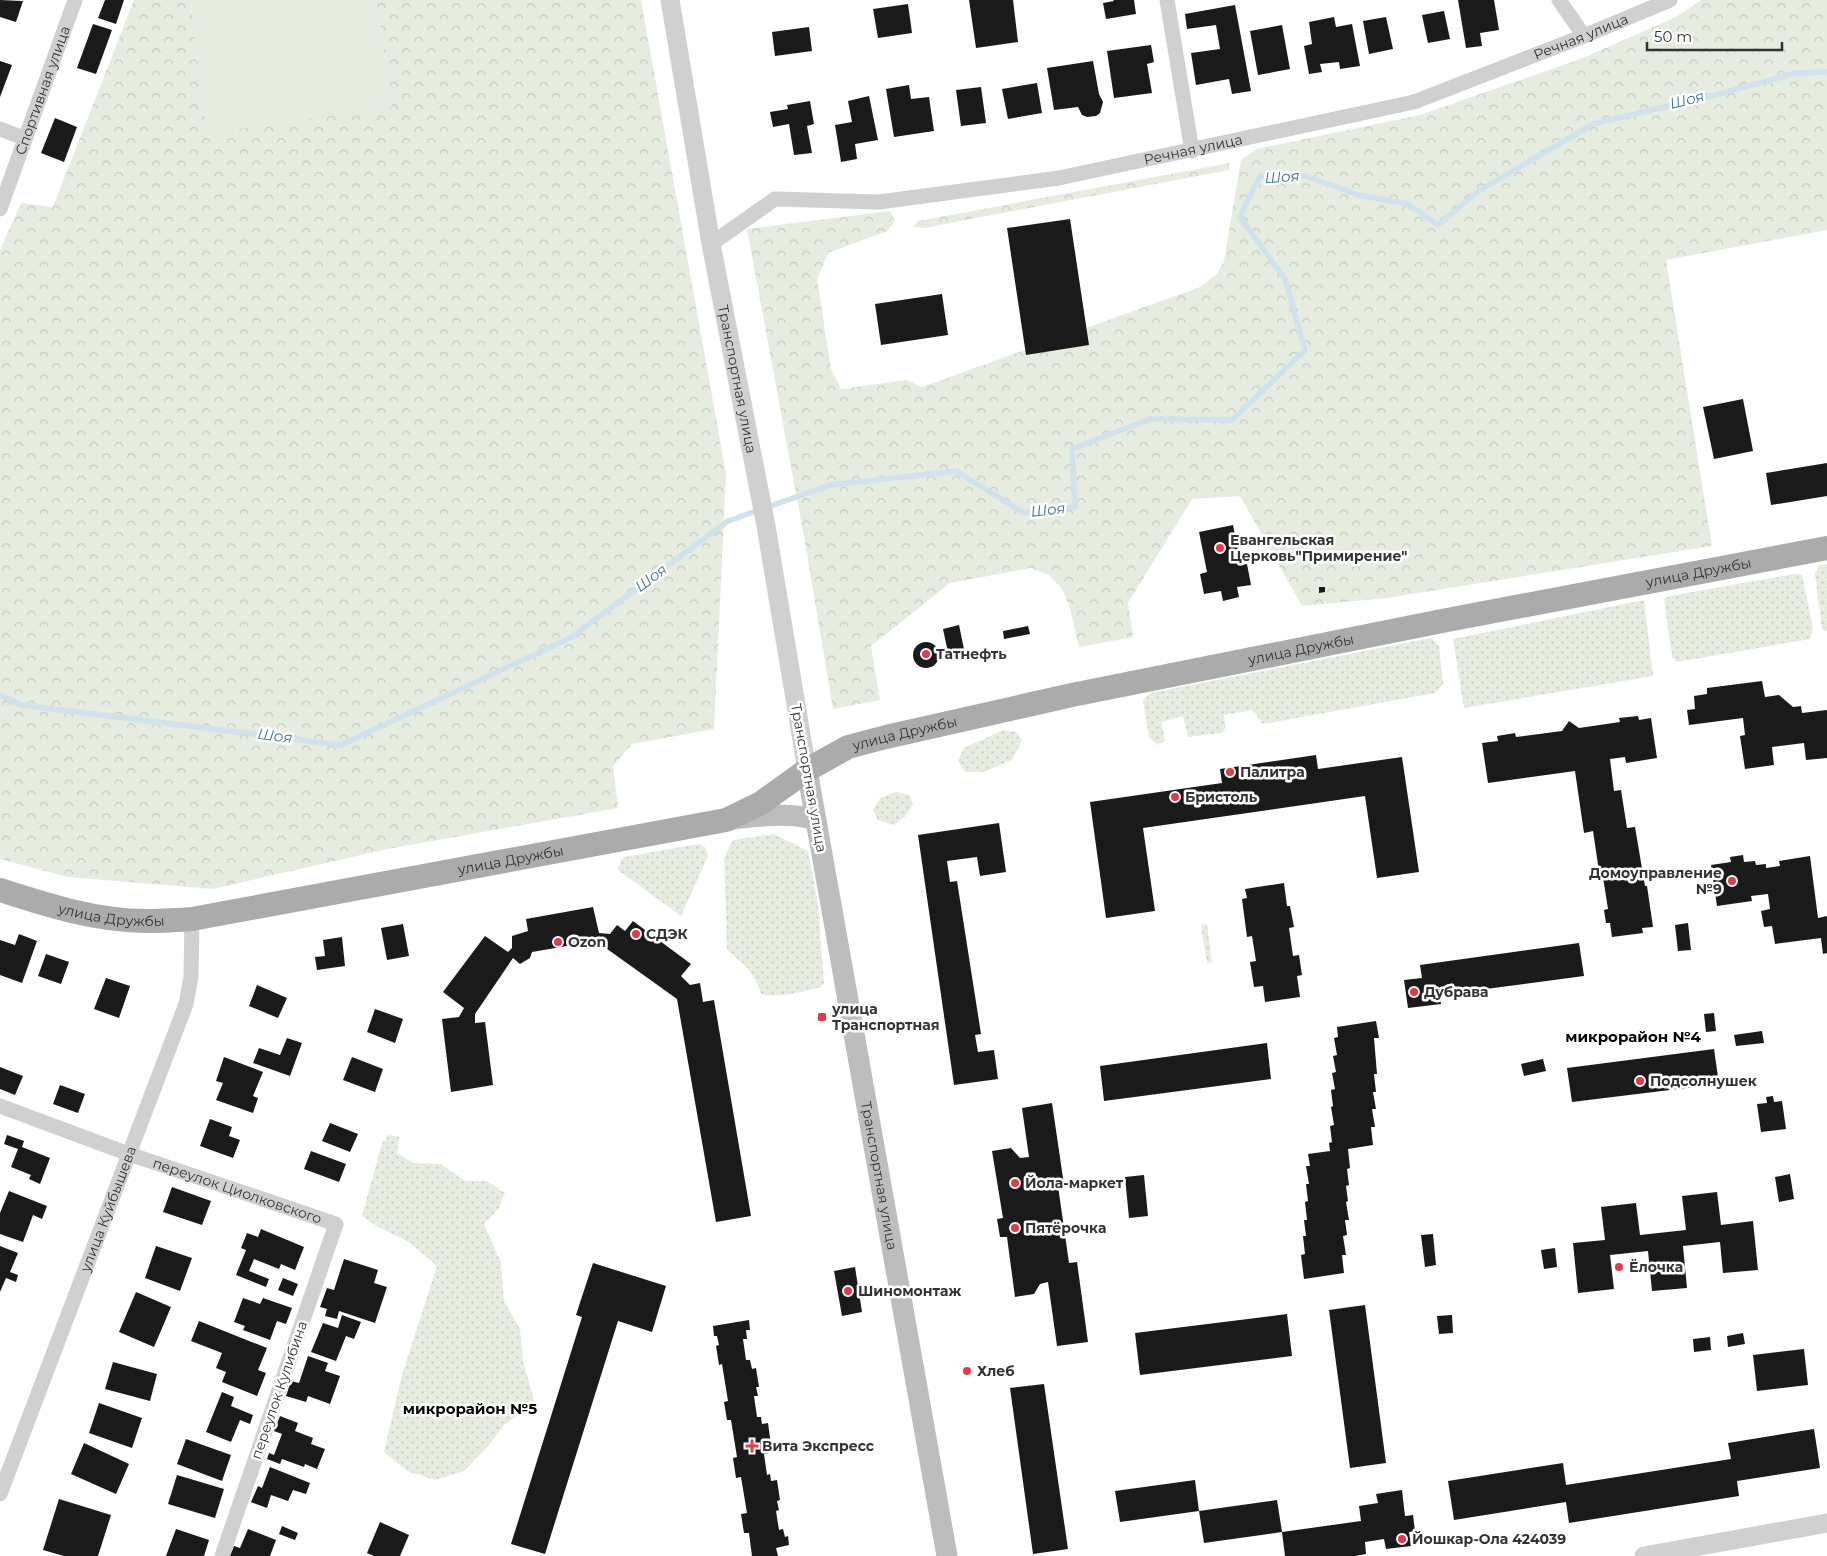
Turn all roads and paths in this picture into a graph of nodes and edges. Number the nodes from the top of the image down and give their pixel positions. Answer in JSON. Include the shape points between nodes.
{"nodes":[{"id":1,"x":75,"y":0,"type":"edge"},
{"id":2,"x":670,"y":0,"type":"edge"},
{"id":3,"x":1167,"y":0,"type":"edge"},
{"id":4,"x":1559,"y":0,"type":"edge"},
{"id":5,"x":1670,"y":0,"type":"edge"},
{"id":6,"x":1584,"y":36,"type":"junction"},
{"id":7,"x":0,"y":129,"type":"edge"},
{"id":8,"x":24,"y":138,"type":"junction"},
{"id":9,"x":1192,"y":151,"type":"junction"},
{"id":10,"x":0,"y":209,"type":"edge"},
{"id":11,"x":711,"y":244,"type":"junction"},
{"id":12,"x":1827,"y":548,"type":"edge"},
{"id":13,"x":807,"y":770,"type":"junction"},
{"id":14,"x":726,"y":820,"type":"junction"},
{"id":15,"x":816,"y":820,"type":"junction"},
{"id":16,"x":0,"y":890,"type":"edge"},
{"id":17,"x":192,"y":919,"type":"junction"},
{"id":18,"x":0,"y":1106,"type":"edge"},
{"id":19,"x":129,"y":1154,"type":"junction"},
{"id":20,"x":336,"y":1224,"type":"joint"},
{"id":21,"x":0,"y":1494,"type":"edge"},
{"id":22,"x":1827,"y":1523,"type":"edge"},
{"id":23,"x":222,"y":1556,"type":"edge"},
{"id":24,"x":947,"y":1556,"type":"edge"},
{"id":25,"x":1644,"y":1556,"type":"edge"}],
"edges":[{"from":1,"to":8,"type":"street","name":"Спортивная улица"},
{"from":2,"to":11,"type":"street","name":"Транспортная улица"},
{"from":3,"to":9,"type":"street"},
{"from":4,"to":6,"type":"street"},
{"from":5,"to":6,"type":"street","name":"Речная улица"},
{"from":6,"to":9,"type":"street","name":"Речная улица","via":[[1414,102]]},
{"from":7,"to":8,"type":"street"},
{"from":8,"to":10,"type":"street","name":"Спортивная улица"},
{"from":9,"to":11,"type":"street","name":"Речная улица","via":[[1059,178],[879,202],[775,199]]},
{"from":11,"to":13,"type":"street","name":"Транспортная улица","via":[[766,526]]},
{"from":12,"to":13,"type":"main road","name":"улица Дружбы","via":[[1072,695],[848,747]]},
{"from":13,"to":14,"type":"main road","name":"улица Дружбы","via":[[761,803]]},
{"from":13,"to":15,"type":"main road","name":"Транспортная улица"},
{"from":14,"to":15,"type":"main road","via":[[777,814]]},
{"from":14,"to":17,"type":"main road","name":"улица Дружбы"},
{"from":15,"to":24,"type":"main road","name":"Транспортная улица"},
{"from":16,"to":17,"type":"main road","name":"улица Дружбы","via":[[81,913],[117,919]]},
{"from":17,"to":19,"type":"street","name":"улица Куйбышева","via":[[191,977],[186,1004]]},
{"from":18,"to":19,"type":"street","name":"переулок Циолковского"},
{"from":19,"to":20,"type":"street","name":"переулок Циолковского"},
{"from":19,"to":21,"type":"street","name":"улица Куйбышева"},
{"from":20,"to":23,"type":"street","name":"переулок Кулибина"},
{"from":22,"to":25,"type":"street"}]}
